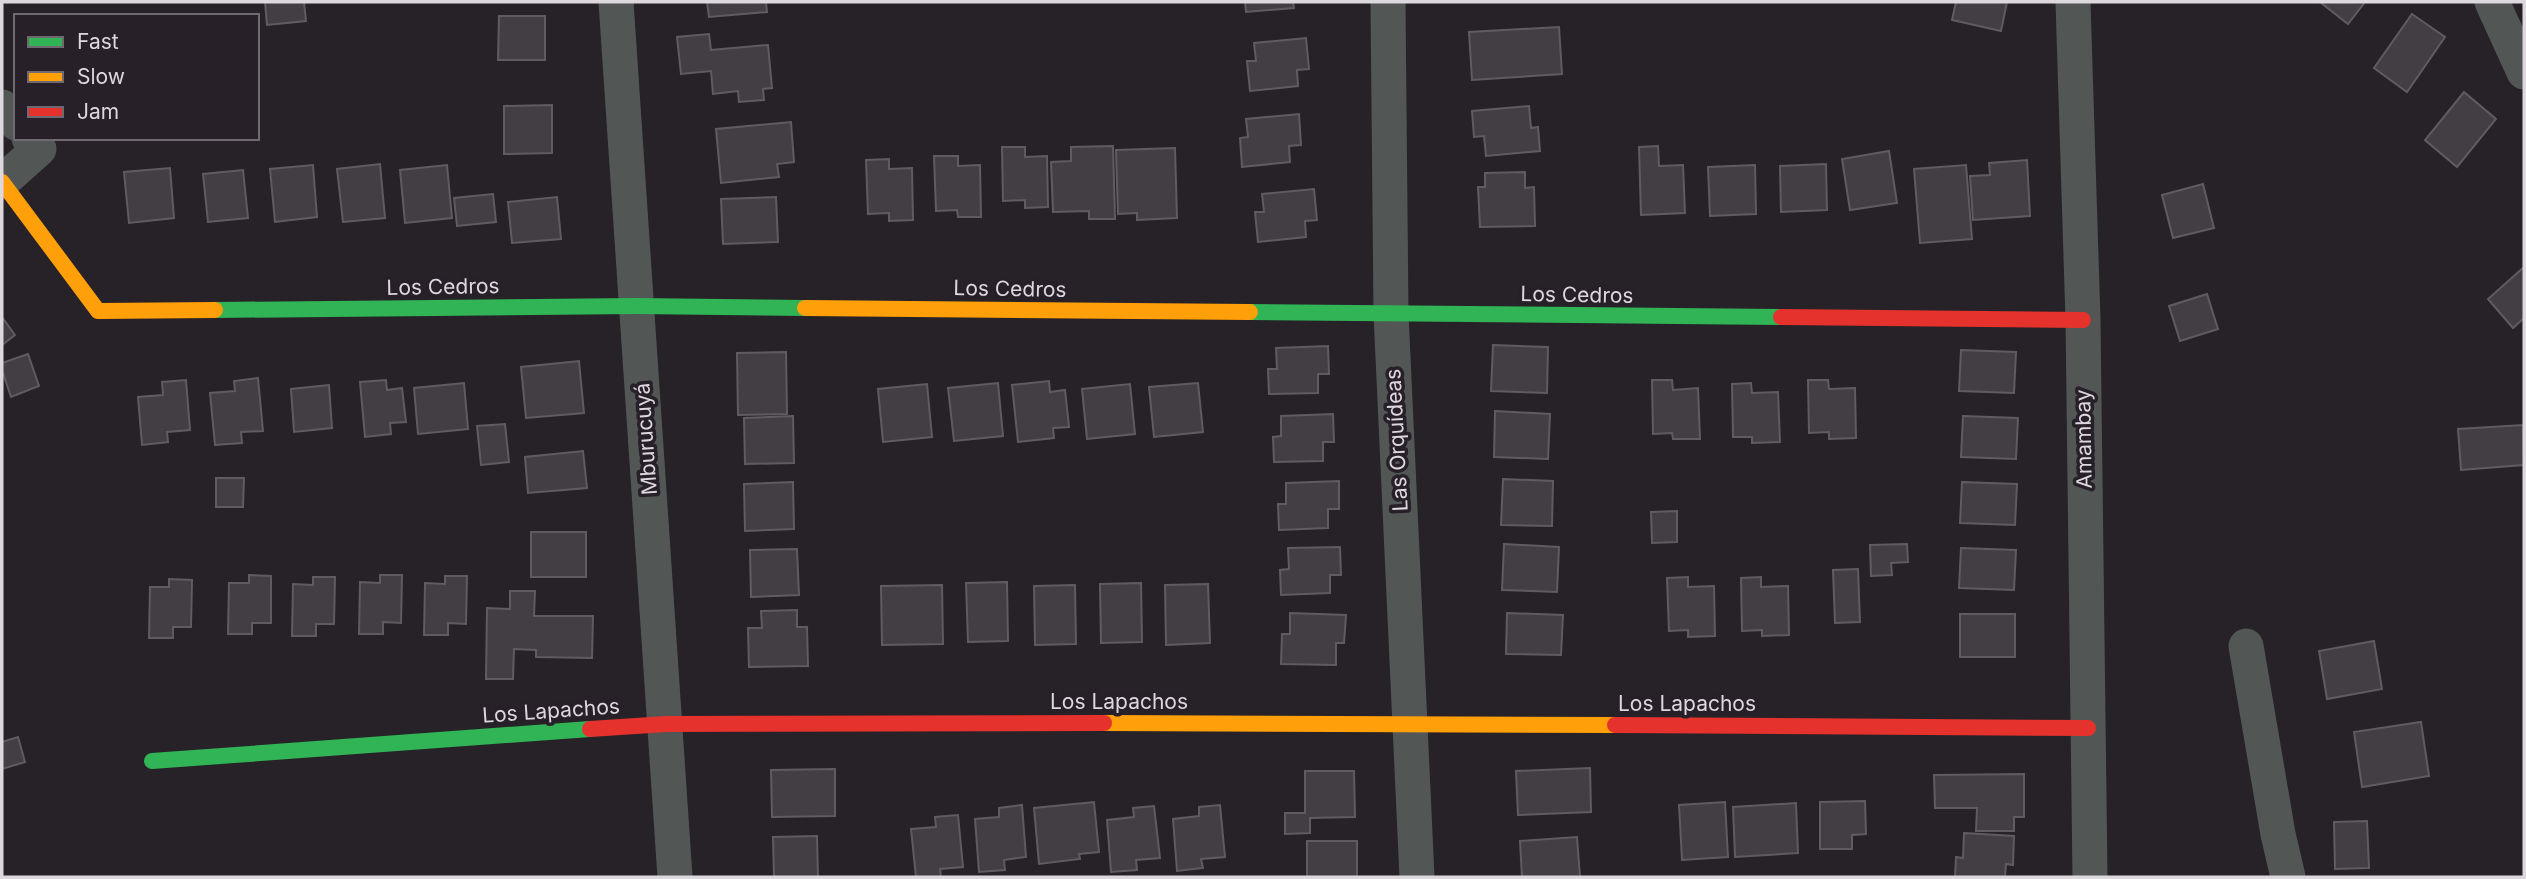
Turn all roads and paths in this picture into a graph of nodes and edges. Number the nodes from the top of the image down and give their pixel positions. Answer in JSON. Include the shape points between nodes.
{"nodes":[{"id":1,"x":616,"y":2,"type":"edge"},
{"id":2,"x":1388,"y":2,"type":"edge"},
{"id":3,"x":2073,"y":2,"type":"edge"},
{"id":4,"x":2492,"y":2,"type":"edge"},
{"id":5,"x":2524,"y":72,"type":"edge"},
{"id":6,"x":2,"y":107,"type":"edge"},
{"id":7,"x":14,"y":121,"type":"edge"},
{"id":8,"x":32,"y":140,"type":"edge"},
{"id":9,"x":2,"y":182,"type":"edge"},
{"id":10,"x":637,"y":306,"type":"junction"},
{"id":11,"x":1391,"y":314,"type":"junction"},
{"id":12,"x":2083,"y":320,"type":"junction"},
{"id":13,"x":2246,"y":646,"type":"dead end"},
{"id":14,"x":1412,"y":723,"type":"junction"},
{"id":15,"x":666,"y":724,"type":"junction"},
{"id":16,"x":2088,"y":727,"type":"junction"},
{"id":17,"x":152,"y":761,"type":"dead end"},
{"id":18,"x":675,"y":877,"type":"edge"},
{"id":19,"x":1417,"y":877,"type":"edge"},
{"id":20,"x":2090,"y":877,"type":"edge"},
{"id":21,"x":2288,"y":877,"type":"edge"}],
"edges":[{"from":1,"to":10,"type":"street","name":"Mburucuyá"},
{"from":2,"to":11,"type":"street","name":"Las Orquídeas"},
{"from":3,"to":12,"type":"street","name":"Amambay"},
{"from":4,"to":5,"type":"street"},
{"from":6,"to":7,"type":"street"},
{"from":8,"to":9,"type":"street","via":[[39,149]]},
{"from":9,"to":10,"type":"street","name":"Los Cedros","via":[[98,311]]},
{"from":10,"to":11,"type":"street","name":"Los Cedros"},
{"from":10,"to":15,"type":"street","name":"Mburucuyá"},
{"from":11,"to":12,"type":"street","name":"Los Cedros"},
{"from":11,"to":14,"type":"street","name":"Las Orquídeas"},
{"from":12,"to":16,"type":"street","name":"Amambay"},
{"from":13,"to":21,"type":"street"},
{"from":14,"to":15,"type":"street","name":"Los Lapachos"},
{"from":14,"to":16,"type":"street","name":"Los Lapachos"},
{"from":14,"to":19,"type":"street","name":"Las Orquídeas"},
{"from":15,"to":17,"type":"street","name":"Los Lapachos"},
{"from":15,"to":18,"type":"street","name":"Mburucuyá"},
{"from":16,"to":20,"type":"street","name":"Amambay"}]}
